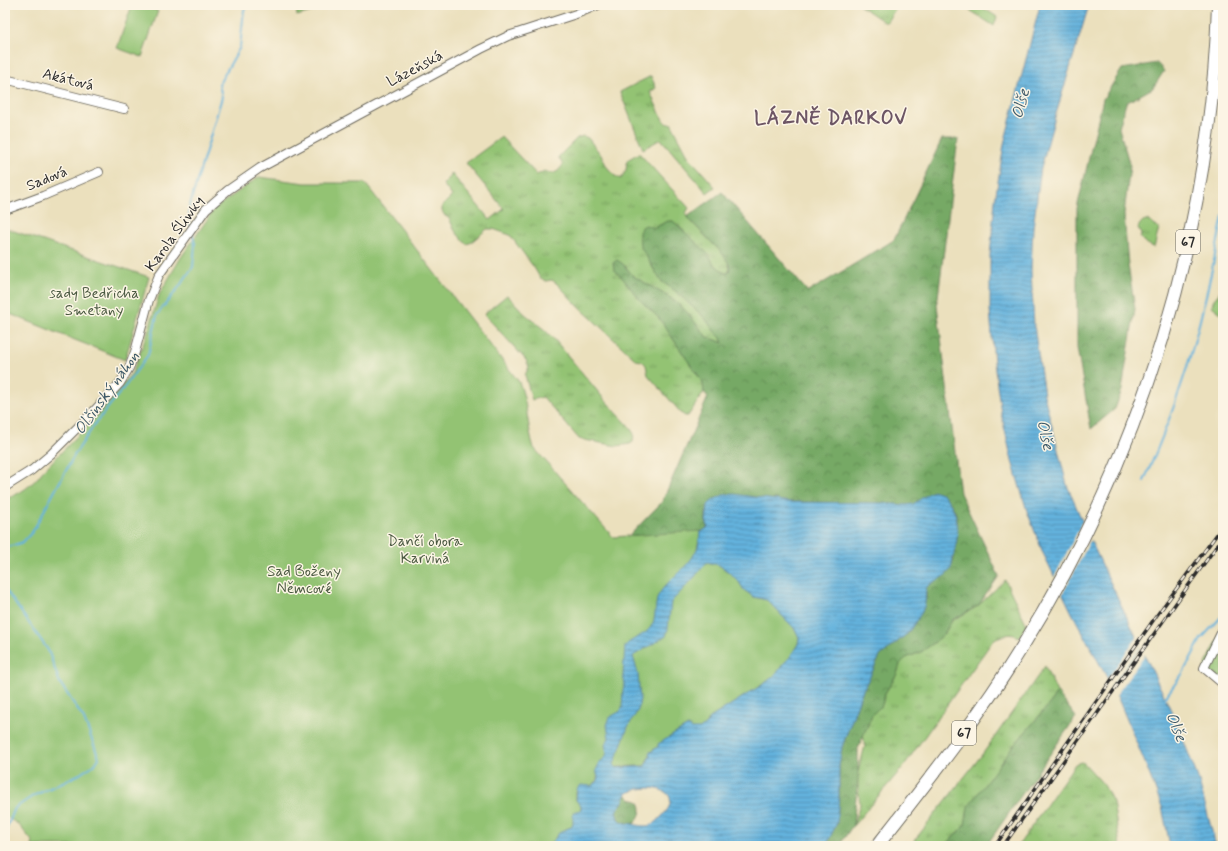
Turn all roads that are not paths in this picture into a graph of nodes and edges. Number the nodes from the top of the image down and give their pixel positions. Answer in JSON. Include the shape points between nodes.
{"nodes":[{"id":1,"x":598,"y":5,"type":"edge"},
{"id":2,"x":1218,"y":5,"type":"edge"},
{"id":3,"x":5,"y":79,"type":"edge"},
{"id":4,"x":124,"y":109,"type":"dead end"},
{"id":5,"x":99,"y":172,"type":"dead end"},
{"id":6,"x":253,"y":173,"type":"joint"},
{"id":7,"x":5,"y":210,"type":"edge"},
{"id":8,"x":5,"y":487,"type":"edge"},
{"id":9,"x":1223,"y":629,"type":"edge"},
{"id":10,"x":1223,"y":684,"type":"edge"},
{"id":11,"x":877,"y":846,"type":"edge"}],
"edges":[{"from":1,"to":6,"type":"street","name":"Lázeňská","via":[[508,36],[481,49]]},
{"from":2,"to":11,"type":"main road","number":"67","via":[[1208,126],[1190,234],[1156,361],[1139,410],[1089,526],[1022,648],[956,744]]},
{"from":3,"to":4,"type":"street","name":"Akátová"},
{"from":5,"to":7,"type":"street","name":"Sadová"},
{"from":6,"to":8,"type":"street","name":"Karola Śliwky","via":[[206,209],[159,275],[149,300],[135,352],[120,383],[51,454]]},
{"from":9,"to":10,"type":"street","via":[[1204,668]]}]}
